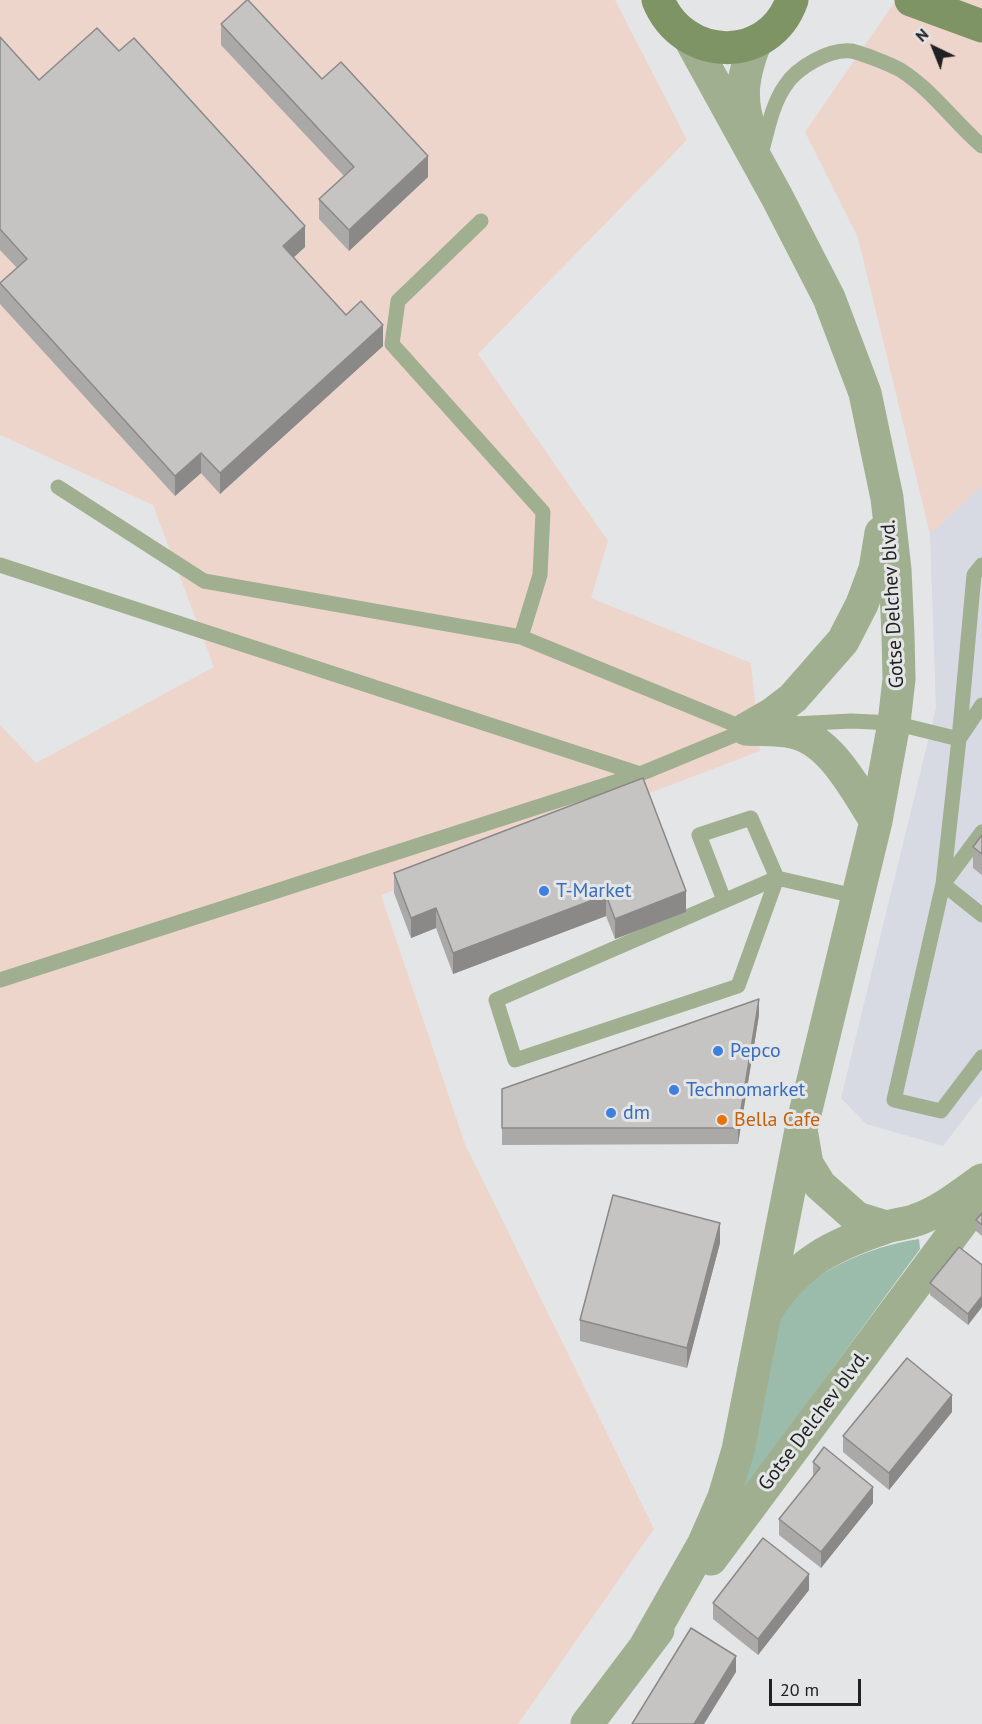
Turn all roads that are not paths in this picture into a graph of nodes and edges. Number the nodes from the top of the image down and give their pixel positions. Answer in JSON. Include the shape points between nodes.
{"nodes":[{"id":1,"x":658,"y":0,"type":"edge"},
{"id":2,"x":910,"y":0,"type":"edge"},
{"id":3,"x":797,"y":3,"type":"edge"},
{"id":4,"x":982,"y":26,"type":"edge"},
{"id":5,"x":690,"y":39,"type":"junction"},
{"id":6,"x":756,"y":41,"type":"junction"},
{"id":7,"x":982,"y":147,"type":"edge"},
{"id":8,"x":760,"y":156,"type":"junction"},
{"id":9,"x":777,"y":197,"type":"junction"},
{"id":10,"x":481,"y":221,"type":"dead end"},
{"id":11,"x":58,"y":487,"type":"dead end"},
{"id":12,"x":886,"y":498,"type":"junction"},
{"id":13,"x":0,"y":565,"type":"edge"},
{"id":14,"x":982,"y":565,"type":"edge"},
{"id":15,"x":521,"y":637,"type":"junction"},
{"id":16,"x":982,"y":705,"type":"edge"},
{"id":17,"x":894,"y":723,"type":"junction"},
{"id":18,"x":746,"y":729,"type":"junction"},
{"id":19,"x":960,"y":739,"type":"junction"},
{"id":20,"x":640,"y":774,"type":"junction"},
{"id":21,"x":876,"y":821,"type":"junction"},
{"id":22,"x":982,"y":832,"type":"edge"},
{"id":23,"x":777,"y":878,"type":"junction"},
{"id":24,"x":943,"y":884,"type":"junction"},
{"id":25,"x":859,"y":897,"type":"junction"},
{"id":26,"x":724,"y":900,"type":"junction"},
{"id":27,"x":982,"y":915,"type":"edge"},
{"id":28,"x":0,"y":980,"type":"edge"},
{"id":29,"x":982,"y":1057,"type":"edge"},
{"id":30,"x":801,"y":1130,"type":"junction"},
{"id":31,"x":982,"y":1180,"type":"edge"},
{"id":32,"x":982,"y":1195,"type":"edge"},
{"id":33,"x":886,"y":1227,"type":"junction"},
{"id":34,"x":763,"y":1317,"type":"junction"},
{"id":35,"x":645,"y":1647,"type":"junction"},
{"id":36,"x":587,"y":1724,"type":"edge"}],
"edges":[{"from":1,"to":5,"type":"main road","via":[[675,27]]},
{"from":2,"to":4,"type":"main road"},
{"from":3,"to":6,"type":"main road","via":[[780,23]]},
{"from":5,"to":6,"type":"main road","via":[[711,47],[734,48]]},
{"from":5,"to":9,"type":"street","name":"Gotse Delchev blvd."},
{"from":6,"to":8,"type":"street","name":"Gotse Delchev blvd.","via":[[745,67],[743,94],[747,123]]},
{"from":7,"to":8,"type":"lane","via":[[902,70],[853,51],[832,52],[806,66],[786,84],[774,105]]},
{"from":8,"to":9,"type":"street","name":"Gotse Delchev blvd."},
{"from":9,"to":12,"type":"street","name":"Gotse Delchev blvd.","via":[[829,298],[865,393]]},
{"from":10,"to":15,"type":"lane","via":[[398,301],[392,344],[543,512],[540,575]]},
{"from":11,"to":15,"type":"lane","via":[[204,581]]},
{"from":12,"to":17,"type":"street","name":"Gotse Delchev blvd.","via":[[895,570],[899,657]]},
{"from":12,"to":18,"type":"street","via":[[875,569],[843,641],[793,698]]},
{"from":13,"to":20,"type":"lane"},
{"from":14,"to":19,"type":"lane","via":[[974,575]]},
{"from":15,"to":18,"type":"lane"},
{"from":16,"to":19,"type":"lane"},
{"from":17,"to":18,"type":"lane","via":[[818,722]]},
{"from":17,"to":19,"type":"lane"},
{"from":17,"to":21,"type":"street","name":"Gotse Delchev blvd."},
{"from":18,"to":20,"type":"lane"},
{"from":18,"to":21,"type":"street","via":[[793,732],[815,741],[831,756]]},
{"from":19,"to":24,"type":"lane"},
{"from":20,"to":28,"type":"lane"},
{"from":21,"to":25,"type":"street","name":"Gotse Delchev blvd."},
{"from":22,"to":24,"type":"lane"},
{"from":23,"to":25,"type":"lane"},
{"from":23,"to":26,"type":"lane"},
{"from":23,"to":26,"type":"lane","via":[[751,818],[699,835]]},
{"from":23,"to":26,"type":"lane","via":[[738,986],[515,1060],[496,1000]]},
{"from":24,"to":27,"type":"lane"},
{"from":24,"to":29,"type":"lane","via":[[894,1100],[941,1111]]},
{"from":25,"to":30,"type":"street","name":"Gotse Delchev blvd."},
{"from":30,"to":33,"type":"street","name":"Gotse Delchev blvd.","via":[[807,1164],[820,1185],[857,1218]]},
{"from":30,"to":34,"type":"street","name":"Gotse Delchev blvd."},
{"from":31,"to":33,"type":"street","name":"Gotse Delchev blvd.","via":[[947,1205],[916,1220]]},
{"from":32,"to":35,"type":"street","name":"Gotse Delchev blvd."},
{"from":33,"to":34,"type":"street","name":"Gotse Delchev blvd.","via":[[820,1255],[801,1268]]},
{"from":34,"to":35,"type":"street","name":"Gotse Delchev blvd.","via":[[738,1450],[724,1497],[703,1545]]},
{"from":35,"to":36,"type":"street","name":"Gotse Delchev blvd."}]}
